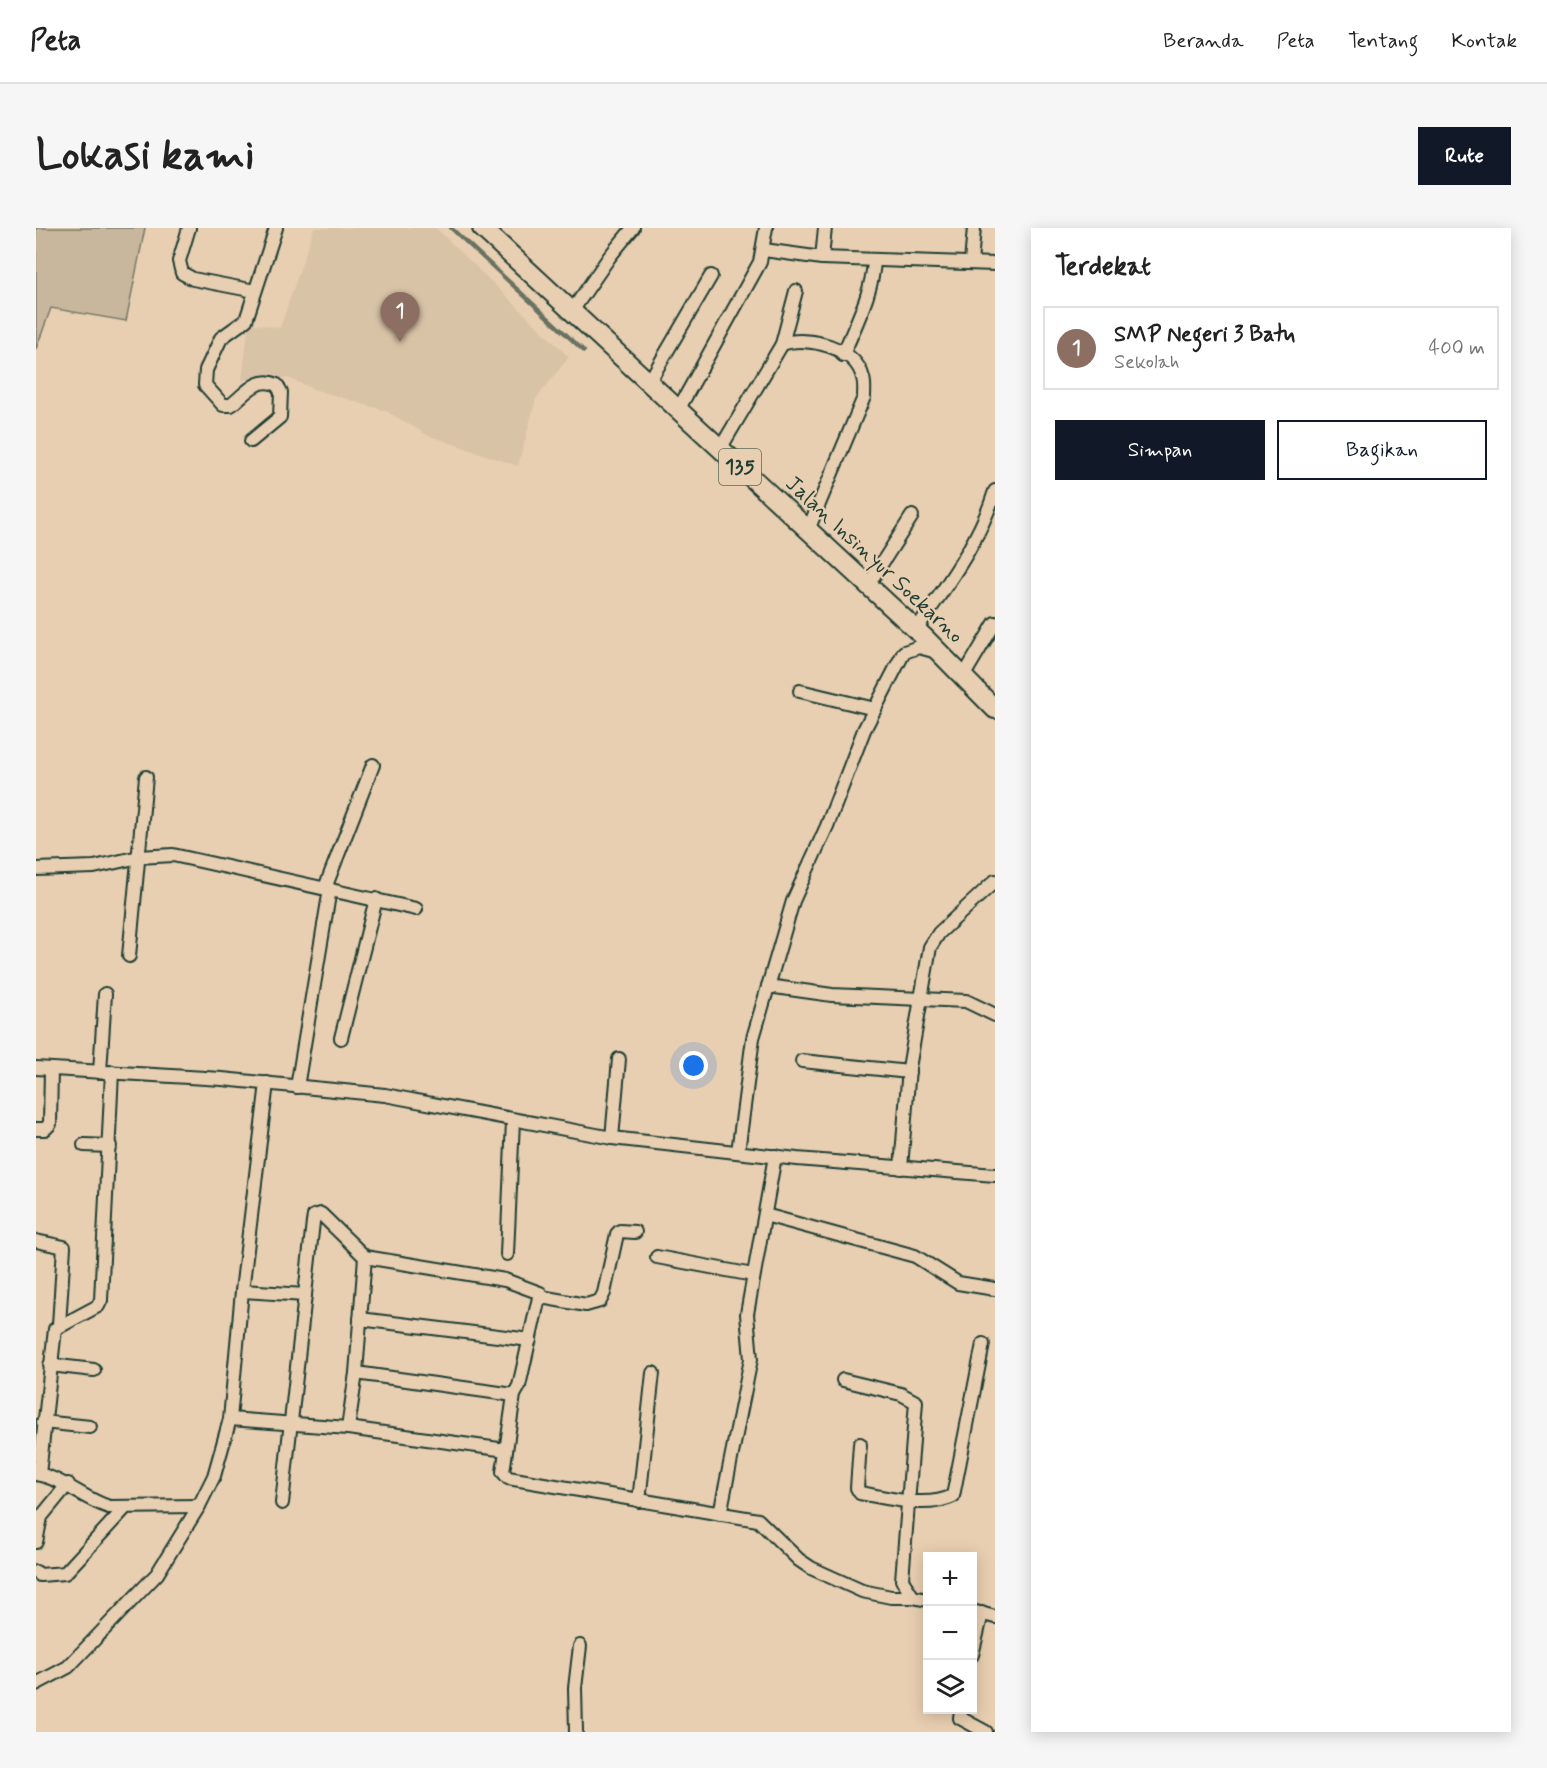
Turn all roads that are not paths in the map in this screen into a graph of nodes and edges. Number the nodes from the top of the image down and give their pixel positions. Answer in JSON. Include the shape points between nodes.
{"nodes":[{"id":1,"x":189,"y":228,"type":"edge"},
{"id":2,"x":276,"y":228,"type":"edge"},
{"id":3,"x":482,"y":228,"type":"edge"},
{"id":4,"x":633,"y":228,"type":"edge"},
{"id":5,"x":766,"y":228,"type":"edge"},
{"id":6,"x":825,"y":228,"type":"edge"},
{"id":7,"x":974,"y":228,"type":"edge"},
{"id":8,"x":764,"y":250,"type":"junction"},
{"id":9,"x":822,"y":258,"type":"junction"},
{"id":10,"x":874,"y":260,"type":"junction"},
{"id":11,"x":970,"y":263,"type":"junction"},
{"id":12,"x":995,"y":264,"type":"edge"},
{"id":13,"x":711,"y":276,"type":"dead end"},
{"id":14,"x":255,"y":291,"type":"junction"},
{"id":15,"x":796,"y":291,"type":"dead end"},
{"id":16,"x":572,"y":311,"type":"junction"},
{"id":17,"x":782,"y":344,"type":"junction"},
{"id":18,"x":843,"y":355,"type":"junction"},
{"id":19,"x":649,"y":382,"type":"junction"},
{"id":20,"x":678,"y":410,"type":"junction"},
{"id":21,"x":251,"y":441,"type":"dead end"},
{"id":22,"x":720,"y":449,"type":"junction"},
{"id":23,"x":995,"y":491,"type":"edge"},
{"id":24,"x":912,"y":516,"type":"dead end"},
{"id":25,"x":989,"y":526,"type":"edge"},
{"id":26,"x":808,"y":530,"type":"junction"},
{"id":27,"x":868,"y":585,"type":"junction"},
{"id":28,"x":995,"y":622,"type":"edge"},
{"id":29,"x":916,"y":630,"type":"junction"},
{"id":30,"x":940,"y":653,"type":"junction"},
{"id":31,"x":963,"y":677,"type":"junction"},
{"id":32,"x":800,"y":690,"type":"dead end"},
{"id":33,"x":995,"y":708,"type":"edge"},
{"id":34,"x":875,"y":709,"type":"junction"},
{"id":35,"x":374,"y":765,"type":"dead end"},
{"id":36,"x":146,"y":777,"type":"dead end"},
{"id":37,"x":139,"y":857,"type":"junction"},
{"id":38,"x":36,"y":869,"type":"edge"},
{"id":39,"x":995,"y":881,"type":"edge"},
{"id":40,"x":328,"y":888,"type":"junction"},
{"id":41,"x":376,"y":899,"type":"junction"},
{"id":42,"x":416,"y":909,"type":"dead end"},
{"id":43,"x":129,"y":956,"type":"dead end"},
{"id":44,"x":768,"y":986,"type":"junction"},
{"id":45,"x":105,"y":994,"type":"dead end"},
{"id":46,"x":923,"y":1000,"type":"junction"},
{"id":47,"x":995,"y":1015,"type":"edge"},
{"id":48,"x":342,"y":1038,"type":"dead end"},
{"id":49,"x":619,"y":1059,"type":"dead end"},
{"id":50,"x":802,"y":1061,"type":"dead end"},
{"id":51,"x":36,"y":1068,"type":"edge"},
{"id":52,"x":51,"y":1069,"type":"junction"},
{"id":53,"x":106,"y":1072,"type":"junction"},
{"id":54,"x":909,"y":1072,"type":"junction"},
{"id":55,"x":267,"y":1083,"type":"junction"},
{"id":56,"x":297,"y":1087,"type":"junction"},
{"id":57,"x":513,"y":1120,"type":"junction"},
{"id":58,"x":36,"y":1129,"type":"edge"},
{"id":59,"x":612,"y":1138,"type":"junction"},
{"id":60,"x":84,"y":1145,"type":"dead end"},
{"id":61,"x":110,"y":1146,"type":"junction"},
{"id":62,"x":738,"y":1152,"type":"junction"},
{"id":63,"x":775,"y":1156,"type":"junction"},
{"id":64,"x":901,"y":1168,"type":"junction"},
{"id":65,"x":995,"y":1175,"type":"edge"},
{"id":66,"x":765,"y":1215,"type":"junction"},
{"id":67,"x":635,"y":1232,"type":"dead end"},
{"id":68,"x":36,"y":1241,"type":"edge"},
{"id":69,"x":507,"y":1254,"type":"dead end"},
{"id":70,"x":365,"y":1257,"type":"junction"},
{"id":71,"x":657,"y":1257,"type":"dead end"},
{"id":72,"x":753,"y":1275,"type":"junction"},
{"id":73,"x":995,"y":1289,"type":"edge"},
{"id":74,"x":242,"y":1291,"type":"junction"},
{"id":75,"x":305,"y":1295,"type":"junction"},
{"id":76,"x":541,"y":1297,"type":"junction"},
{"id":77,"x":360,"y":1319,"type":"junction"},
{"id":78,"x":59,"y":1325,"type":"junction"},
{"id":79,"x":530,"y":1340,"type":"junction"},
{"id":80,"x":983,"y":1344,"type":"dead end"},
{"id":81,"x":50,"y":1365,"type":"junction"},
{"id":82,"x":94,"y":1370,"type":"dead end"},
{"id":83,"x":356,"y":1373,"type":"junction"},
{"id":84,"x":653,"y":1373,"type":"dead end"},
{"id":85,"x":843,"y":1380,"type":"dead end"},
{"id":86,"x":514,"y":1395,"type":"junction"},
{"id":87,"x":41,"y":1417,"type":"edge"},
{"id":88,"x":230,"y":1419,"type":"junction"},
{"id":89,"x":290,"y":1425,"type":"junction"},
{"id":90,"x":90,"y":1427,"type":"dead end"},
{"id":91,"x":348,"y":1428,"type":"junction"},
{"id":92,"x":860,"y":1444,"type":"dead end"},
{"id":93,"x":506,"y":1450,"type":"junction"},
{"id":94,"x":38,"y":1474,"type":"edge"},
{"id":95,"x":68,"y":1484,"type":"junction"},
{"id":96,"x":639,"y":1501,"type":"junction"},
{"id":97,"x":908,"y":1501,"type":"junction"},
{"id":98,"x":282,"y":1503,"type":"dead end"},
{"id":99,"x":199,"y":1506,"type":"junction"},
{"id":100,"x":126,"y":1507,"type":"junction"},
{"id":101,"x":720,"y":1514,"type":"junction"},
{"id":102,"x":36,"y":1539,"type":"edge"},
{"id":103,"x":36,"y":1572,"type":"edge"},
{"id":104,"x":913,"y":1597,"type":"junction"},
{"id":105,"x":923,"y":1599,"type":"edge"},
{"id":106,"x":977,"y":1612,"type":"edge"},
{"id":107,"x":995,"y":1617,"type":"edge"},
{"id":108,"x":580,"y":1646,"type":"dead end"},
{"id":109,"x":36,"y":1684,"type":"edge"},
{"id":110,"x":960,"y":1714,"type":"edge"},
{"id":111,"x":576,"y":1732,"type":"edge"},
{"id":112,"x":986,"y":1732,"type":"edge"}],
"edges":[{"from":1,"to":14,"type":"street","via":[[179,261],[182,273],[193,279]]},
{"from":2,"to":14,"type":"street"},
{"from":3,"to":16,"type":"main road","name":"Jalan Insinyur Soekarno","number":"135"},
{"from":4,"to":16,"type":"street"},
{"from":5,"to":8,"type":"street"},
{"from":6,"to":9,"type":"street"},
{"from":7,"to":11,"type":"street"},
{"from":8,"to":9,"type":"street"},
{"from":8,"to":20,"type":"street"},
{"from":9,"to":10,"type":"street"},
{"from":10,"to":11,"type":"street"},
{"from":10,"to":18,"type":"street"},
{"from":11,"to":12,"type":"street"},
{"from":13,"to":19,"type":"street"},
{"from":14,"to":21,"type":"street","via":[[246,320],[221,338],[204,375],[207,390],[219,403],[227,405],[258,382],[277,385],[281,392],[280,417]]},
{"from":15,"to":17,"type":"street"},
{"from":16,"to":19,"type":"main road","name":"Jalan Insinyur Soekarno","number":"135"},
{"from":17,"to":18,"type":"street","via":[[795,339],[814,341]]},
{"from":17,"to":22,"type":"street"},
{"from":18,"to":26,"type":"street","via":[[863,377],[864,398]]},
{"from":19,"to":20,"type":"main road","name":"Jalan Insinyur Soekarno","number":"135"},
{"from":20,"to":22,"type":"main road","name":"Jalan Insinyur Soekarno","number":"135"},
{"from":22,"to":26,"type":"main road","name":"Jalan Insinyur Soekarno","number":"135"},
{"from":23,"to":25,"type":"street"},
{"from":24,"to":27,"type":"street"},
{"from":25,"to":29,"type":"street"},
{"from":26,"to":27,"type":"main road","name":"Jalan Insinyur Soekarno","number":"135"},
{"from":27,"to":29,"type":"main road","name":"Jalan Insinyur Soekarno","number":"135"},
{"from":28,"to":31,"type":"street"},
{"from":29,"to":30,"type":"main road","name":"Jalan Insinyur Soekarno","number":"135"},
{"from":30,"to":31,"type":"main road","name":"Jalan Insinyur Soekarno","number":"135"},
{"from":30,"to":34,"type":"street","via":[[919,647],[904,652]]},
{"from":31,"to":33,"type":"main road","name":"Jalan Insinyur Soekarno","number":"135"},
{"from":32,"to":34,"type":"street"},
{"from":34,"to":44,"type":"street","via":[[793,901]]},
{"from":35,"to":40,"type":"street"},
{"from":36,"to":37,"type":"street"},
{"from":37,"to":38,"type":"street","via":[[94,867]]},
{"from":37,"to":40,"type":"street","via":[[173,855]]},
{"from":37,"to":43,"type":"street"},
{"from":39,"to":46,"type":"street","via":[[939,933],[930,947]]},
{"from":40,"to":41,"type":"street"},
{"from":40,"to":56,"type":"street"},
{"from":41,"to":42,"type":"street"},
{"from":41,"to":48,"type":"street"},
{"from":44,"to":46,"type":"street","via":[[832,995]]},
{"from":44,"to":62,"type":"street","via":[[753,1038]]},
{"from":45,"to":53,"type":"street"},
{"from":46,"to":47,"type":"street","via":[[966,1001]]},
{"from":46,"to":54,"type":"street"},
{"from":49,"to":59,"type":"street"},
{"from":50,"to":54,"type":"street"},
{"from":51,"to":52,"type":"street"},
{"from":52,"to":53,"type":"street"},
{"from":52,"to":58,"type":"street","via":[[50,1124],[45,1129]]},
{"from":53,"to":55,"type":"street"},
{"from":53,"to":61,"type":"street"},
{"from":54,"to":64,"type":"street"},
{"from":55,"to":56,"type":"street"},
{"from":55,"to":74,"type":"street"},
{"from":56,"to":57,"type":"street","via":[[395,1097]]},
{"from":57,"to":59,"type":"street"},
{"from":57,"to":69,"type":"street"},
{"from":59,"to":62,"type":"street"},
{"from":60,"to":61,"type":"street"},
{"from":61,"to":78,"type":"street","via":[[101,1300],[98,1306]]},
{"from":62,"to":63,"type":"street"},
{"from":63,"to":64,"type":"street"},
{"from":63,"to":66,"type":"street"},
{"from":64,"to":65,"type":"street"},
{"from":66,"to":72,"type":"street"},
{"from":66,"to":73,"type":"street","via":[[915,1256],[958,1282]]},
{"from":67,"to":76,"type":"street","via":[[617,1234],[600,1301],[586,1305]]},
{"from":68,"to":78,"type":"street","via":[[64,1247]]},
{"from":70,"to":75,"type":"street","via":[[325,1216],[317,1214]]},
{"from":70,"to":76,"type":"street","via":[[505,1280],[538,1290]]},
{"from":70,"to":77,"type":"street"},
{"from":71,"to":72,"type":"street"},
{"from":72,"to":101,"type":"street","via":[[747,1314],[752,1359]]},
{"from":74,"to":75,"type":"street"},
{"from":74,"to":88,"type":"street"},
{"from":75,"to":89,"type":"street"},
{"from":76,"to":79,"type":"street"},
{"from":77,"to":79,"type":"street"},
{"from":77,"to":83,"type":"street"},
{"from":78,"to":81,"type":"street"},
{"from":79,"to":86,"type":"street"},
{"from":80,"to":97,"type":"street","via":[[953,1496],[937,1502]]},
{"from":81,"to":82,"type":"street"},
{"from":81,"to":87,"type":"street"},
{"from":83,"to":86,"type":"street"},
{"from":83,"to":91,"type":"street"},
{"from":84,"to":96,"type":"street"},
{"from":85,"to":97,"type":"street","via":[[901,1394],[915,1402]]},
{"from":86,"to":93,"type":"street"},
{"from":87,"to":90,"type":"street"},
{"from":87,"to":94,"type":"street"},
{"from":88,"to":89,"type":"street"},
{"from":88,"to":99,"type":"street","via":[[214,1476]]},
{"from":89,"to":91,"type":"street"},
{"from":89,"to":98,"type":"street"},
{"from":91,"to":93,"type":"street"},
{"from":92,"to":97,"type":"street","via":[[860,1493]]},
{"from":93,"to":96,"type":"street","via":[[503,1472],[508,1478]]},
{"from":94,"to":95,"type":"street"},
{"from":95,"to":100,"type":"street","via":[[102,1505]]},
{"from":95,"to":102,"type":"street","via":[[41,1517]]},
{"from":96,"to":101,"type":"street"},
{"from":97,"to":104,"type":"street","via":[[902,1581]]},
{"from":99,"to":100,"type":"street"},
{"from":99,"to":109,"type":"street","via":[[157,1574],[68,1666]]},
{"from":100,"to":103,"type":"street","via":[[65,1573]]},
{"from":101,"to":104,"type":"street","via":[[758,1520],[799,1560],[862,1591]]},
{"from":104,"to":105,"type":"street"},
{"from":106,"to":107,"type":"street"},
{"from":108,"to":111,"type":"street","via":[[575,1688]]},
{"from":110,"to":112,"type":"street","via":[[960,1718]]}]}
